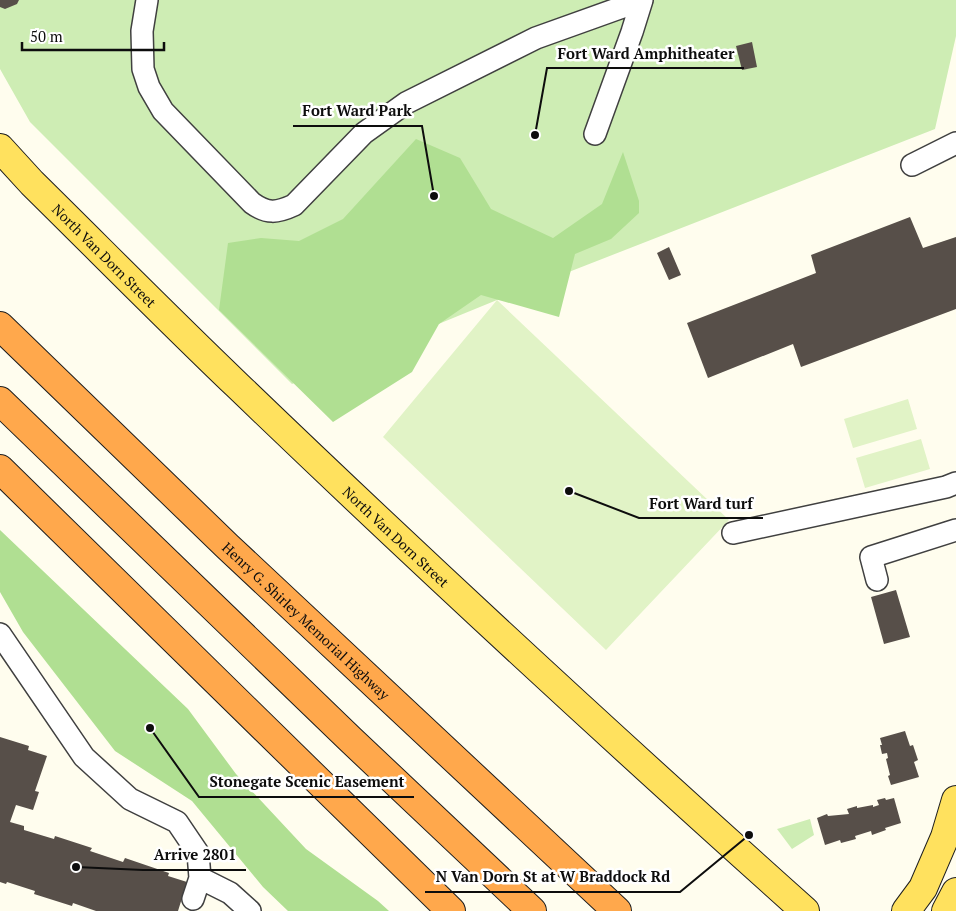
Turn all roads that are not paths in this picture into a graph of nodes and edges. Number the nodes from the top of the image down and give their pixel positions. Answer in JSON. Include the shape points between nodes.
{"nodes":[{"id":1,"x":147,"y":0,"type":"edge"},
{"id":2,"x":642,"y":0,"type":"edge"},
{"id":3,"x":594,"y":134,"type":"dead end"},
{"id":4,"x":956,"y":143,"type":"edge"},
{"id":5,"x":0,"y":148,"type":"edge"},
{"id":6,"x":912,"y":165,"type":"dead end"},
{"id":7,"x":0,"y":320,"type":"edge"},
{"id":8,"x":0,"y":326,"type":"edge"},
{"id":9,"x":42,"y":366,"type":"junction"},
{"id":10,"x":0,"y":401,"type":"edge"},
{"id":11,"x":0,"y":469,"type":"edge"},
{"id":12,"x":956,"y":483,"type":"edge"},
{"id":13,"x":0,"y":484,"type":"edge"},
{"id":14,"x":956,"y":530,"type":"edge"},
{"id":15,"x":733,"y":533,"type":"dead end"},
{"id":16,"x":877,"y":580,"type":"dead end"},
{"id":17,"x":116,"y":585,"type":"junction"},
{"id":18,"x":0,"y":634,"type":"edge"},
{"id":19,"x":956,"y":800,"type":"edge"},
{"id":20,"x":200,"y":878,"type":"junction"},
{"id":21,"x":956,"y":892,"type":"edge"},
{"id":22,"x":193,"y":900,"type":"dead end"},
{"id":23,"x":250,"y":911,"type":"edge"},
{"id":24,"x":451,"y":911,"type":"edge"},
{"id":25,"x":532,"y":911,"type":"edge"},
{"id":26,"x":617,"y":911,"type":"edge"},
{"id":27,"x":805,"y":911,"type":"edge"},
{"id":28,"x":906,"y":911,"type":"edge"},
{"id":29,"x":946,"y":911,"type":"edge"}],
"edges":[{"from":1,"to":2,"type":"lane","via":[[142,31],[143,69],[149,87],[163,111],[252,203],[270,211],[294,205],[364,133],[406,103],[536,38]]},
{"from":2,"to":3,"type":"lane"},
{"from":4,"to":6,"type":"lane"},
{"from":5,"to":27,"type":"main road","name":"North Van Dorn Street","via":[[98,249],[315,460]]},
{"from":7,"to":9,"type":"highway"},
{"from":8,"to":9,"type":"highway","name":"Henry G. Shirley Memorial Highway"},
{"from":9,"to":26,"type":"highway","name":"Henry G. Shirley Memorial Highway","via":[[228,546]]},
{"from":10,"to":25,"type":"highway"},
{"from":11,"to":17,"type":"highway"},
{"from":12,"to":15,"type":"lane"},
{"from":13,"to":17,"type":"highway"},
{"from":14,"to":16,"type":"lane","via":[[871,557]]},
{"from":17,"to":24,"type":"highway"},
{"from":18,"to":20,"type":"lane","via":[[84,757],[130,799],[177,822],[198,853]]},
{"from":19,"to":28,"type":"main road","via":[[945,837],[922,888]]},
{"from":20,"to":22,"type":"lane"},
{"from":20,"to":23,"type":"lane","via":[[230,893]]},
{"from":21,"to":29,"type":"main road"}]}
